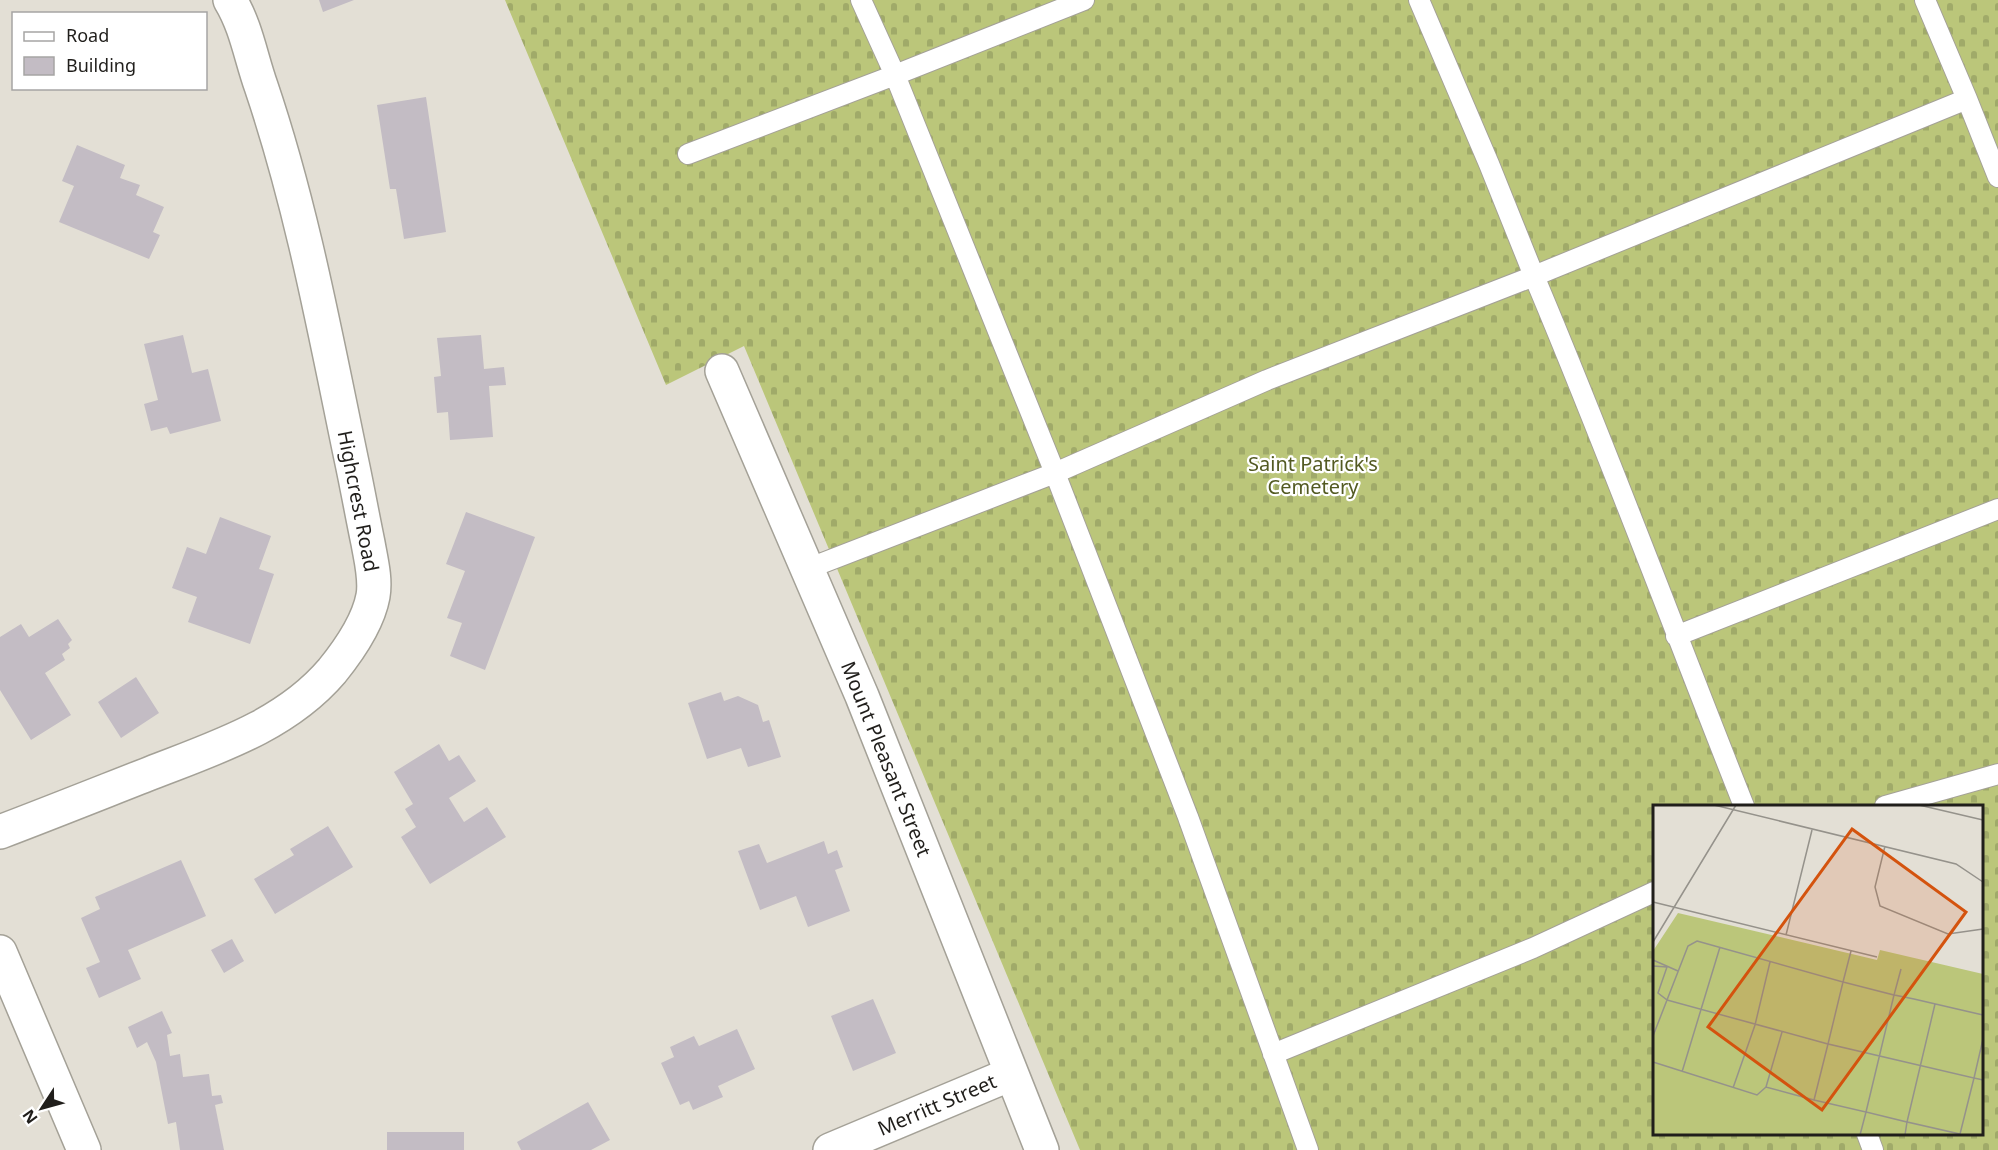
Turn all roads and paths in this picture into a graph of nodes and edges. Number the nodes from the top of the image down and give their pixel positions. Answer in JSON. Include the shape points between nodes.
{"nodes":[{"id":1,"x":230,"y":0,"type":"edge"},
{"id":2,"x":861,"y":0,"type":"edge"},
{"id":3,"x":1084,"y":0,"type":"edge"},
{"id":4,"x":1419,"y":0,"type":"edge"},
{"id":5,"x":1925,"y":0,"type":"edge"},
{"id":6,"x":895,"y":75,"type":"junction"},
{"id":7,"x":1967,"y":99,"type":"junction"},
{"id":8,"x":688,"y":154,"type":"dead end"},
{"id":9,"x":1998,"y":177,"type":"edge"},
{"id":10,"x":1534,"y":276,"type":"junction"},
{"id":11,"x":722,"y":371,"type":"dead end"},
{"id":12,"x":1055,"y":473,"type":"junction"},
{"id":13,"x":1998,"y":509,"type":"edge"},
{"id":14,"x":807,"y":569,"type":"junction"},
{"id":15,"x":1676,"y":636,"type":"junction"},
{"id":16,"x":1998,"y":774,"type":"edge"},
{"id":17,"x":1743,"y":805,"type":"edge"},
{"id":18,"x":1892,"y":805,"type":"edge"},
{"id":19,"x":0,"y":832,"type":"edge"},
{"id":20,"x":1653,"y":892,"type":"edge"},
{"id":21,"x":0,"y":952,"type":"edge"},
{"id":22,"x":1273,"y":1054,"type":"junction"},
{"id":23,"x":1011,"y":1074,"type":"junction"},
{"id":24,"x":1867,"y":1135,"type":"edge"},
{"id":25,"x":84,"y":1150,"type":"edge"},
{"id":26,"x":830,"y":1150,"type":"edge"},
{"id":27,"x":1042,"y":1150,"type":"edge"},
{"id":28,"x":1308,"y":1150,"type":"edge"},
{"id":29,"x":1873,"y":1150,"type":"edge"}],
"edges":[{"from":1,"to":19,"type":"street","name":"Highcrest Road","via":[[248,45],[300,219],[364,524],[373,597],[356,636],[330,673],[276,718],[225,745]]},
{"from":2,"to":6,"type":"lane"},
{"from":3,"to":6,"type":"lane"},
{"from":4,"to":10,"type":"lane"},
{"from":5,"to":7,"type":"lane"},
{"from":6,"to":8,"type":"lane"},
{"from":6,"to":12,"type":"lane"},
{"from":7,"to":9,"type":"lane"},
{"from":7,"to":10,"type":"lane"},
{"from":10,"to":12,"type":"lane","via":[[1268,380]]},
{"from":10,"to":15,"type":"lane","via":[[1581,386]]},
{"from":11,"to":14,"type":"street","name":"Mount Pleasant Street"},
{"from":12,"to":14,"type":"lane"},
{"from":12,"to":22,"type":"lane","via":[[1184,806]]},
{"from":13,"to":15,"type":"lane"},
{"from":14,"to":23,"type":"street","name":"Mount Pleasant Street","via":[[862,696]]},
{"from":15,"to":17,"type":"lane"},
{"from":16,"to":18,"type":"lane"},
{"from":20,"to":22,"type":"lane","via":[[1533,948]]},
{"from":21,"to":25,"type":"street"},
{"from":22,"to":28,"type":"lane"},
{"from":23,"to":26,"type":"street","name":"Merritt Street"},
{"from":23,"to":27,"type":"street","name":"Mount Pleasant Street"},
{"from":24,"to":29,"type":"lane"}]}
